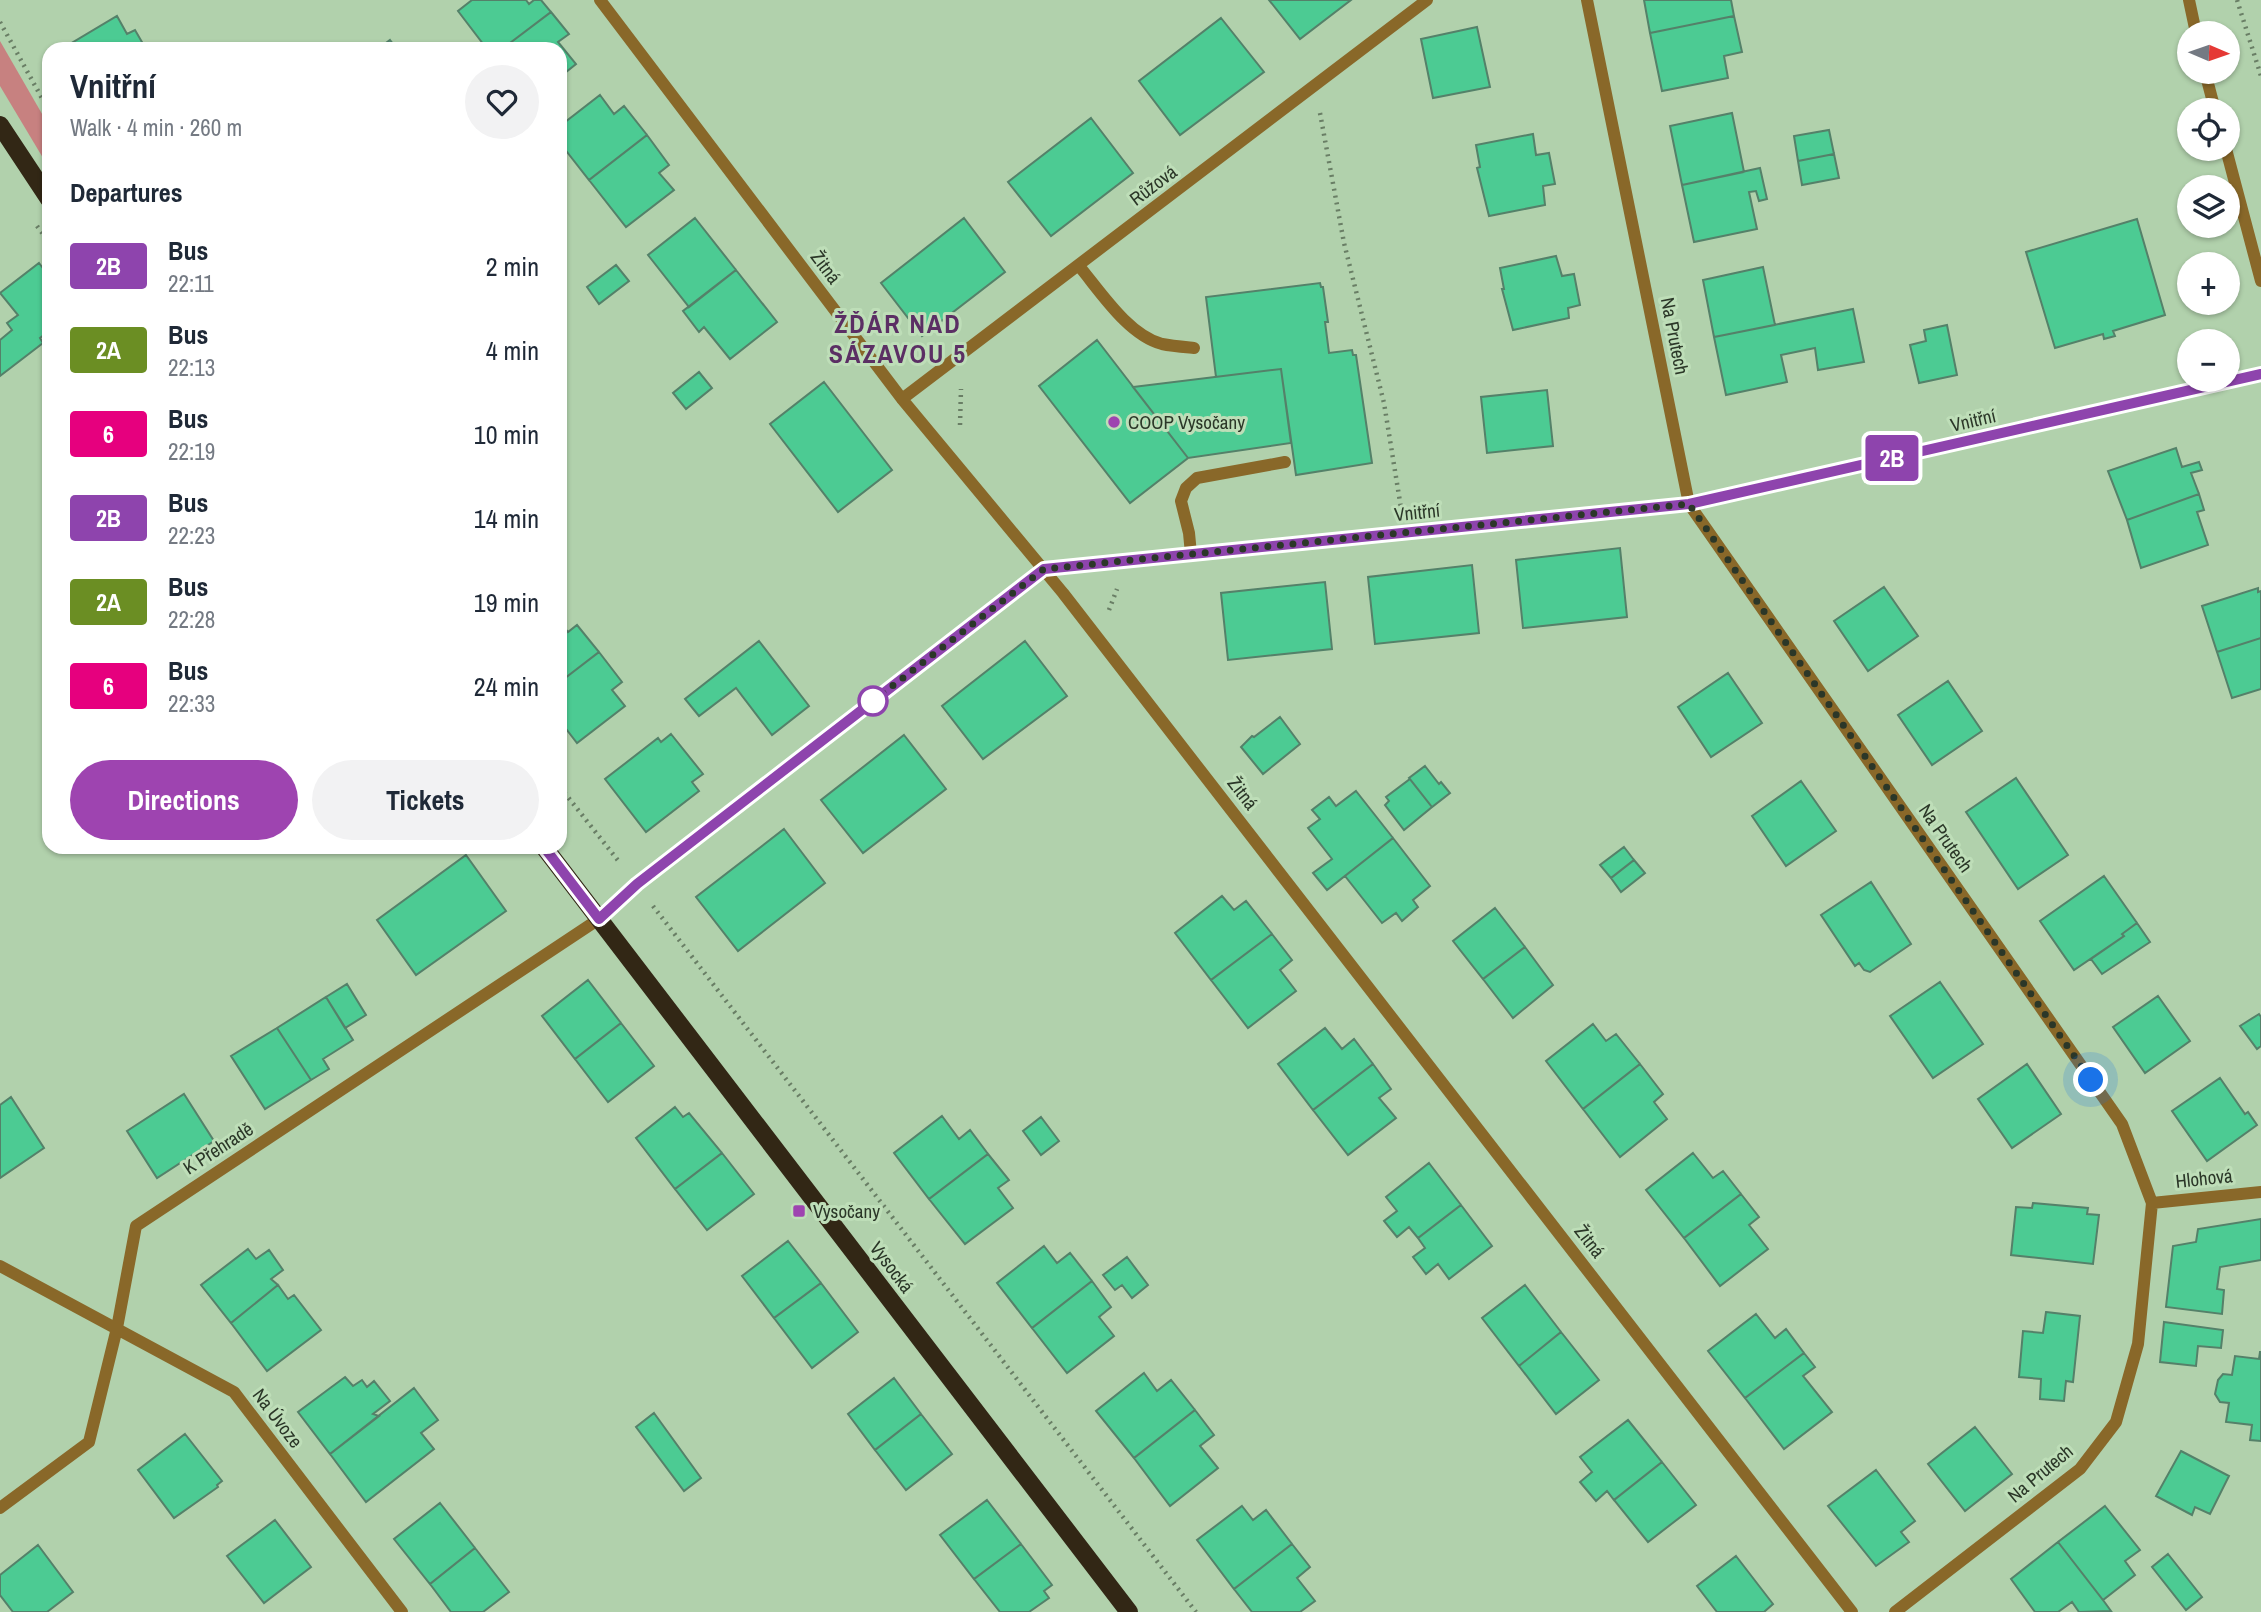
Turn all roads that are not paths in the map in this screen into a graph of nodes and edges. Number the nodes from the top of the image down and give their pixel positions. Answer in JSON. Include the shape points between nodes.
{"nodes":[{"id":1,"x":600,"y":0,"type":"edge"},
{"id":2,"x":1427,"y":0,"type":"edge"},
{"id":3,"x":1587,"y":0,"type":"edge"},
{"id":4,"x":2189,"y":0,"type":"edge"},
{"id":5,"x":2193,"y":21,"type":"edge"},
{"id":6,"x":0,"y":125,"type":"edge"},
{"id":7,"x":2228,"y":161,"type":"edge"},
{"id":8,"x":42,"y":188,"type":"edge"},
{"id":9,"x":1079,"y":266,"type":"junction"},
{"id":10,"x":2261,"y":281,"type":"edge"},
{"id":11,"x":1194,"y":348,"type":"dead end"},
{"id":12,"x":2261,"y":374,"type":"edge"},
{"id":13,"x":902,"y":399,"type":"junction"},
{"id":14,"x":1285,"y":462,"type":"dead end"},
{"id":15,"x":1689,"y":504,"type":"junction"},
{"id":16,"x":1191,"y":554,"type":"junction"},
{"id":17,"x":1044,"y":569,"type":"junction"},
{"id":18,"x":549,"y":854,"type":"edge"},
{"id":19,"x":599,"y":919,"type":"junction"},
{"id":20,"x":2261,"y":1192,"type":"edge"},
{"id":21,"x":2152,"y":1203,"type":"junction"},
{"id":22,"x":0,"y":1266,"type":"edge"},
{"id":23,"x":117,"y":1328,"type":"junction"},
{"id":24,"x":0,"y":1508,"type":"edge"},
{"id":25,"x":402,"y":1612,"type":"edge"},
{"id":26,"x":1129,"y":1612,"type":"edge"},
{"id":27,"x":1853,"y":1612,"type":"edge"},
{"id":28,"x":1895,"y":1612,"type":"edge"}],
"edges":[{"from":1,"to":13,"type":"street","name":"Žitná"},
{"from":2,"to":9,"type":"street","name":"Růžová"},
{"from":3,"to":15,"type":"street","name":"Na Prutech"},
{"from":4,"to":5,"type":"street"},
{"from":6,"to":8,"type":"main road"},
{"from":7,"to":10,"type":"street"},
{"from":9,"to":11,"type":"street","via":[[1139,333],[1160,344]]},
{"from":9,"to":13,"type":"street","name":"Růžová"},
{"from":12,"to":15,"type":"street","name":"Vnitřní"},
{"from":13,"to":17,"type":"street","name":"Žitná"},
{"from":14,"to":16,"type":"street","via":[[1197,478],[1186,488],[1181,501]]},
{"from":15,"to":16,"type":"street","name":"Vnitřní"},
{"from":15,"to":21,"type":"street","name":"Na Prutech","via":[[2122,1125]]},
{"from":16,"to":17,"type":"street","name":"Vnitřní"},
{"from":17,"to":19,"type":"street","via":[[637,884]]},
{"from":17,"to":27,"type":"street","name":"Žitná"},
{"from":18,"to":19,"type":"main road","name":"Vysocká"},
{"from":19,"to":23,"type":"street","name":"K Přehradě","via":[[136,1226]]},
{"from":19,"to":26,"type":"main road","name":"Vysocká"},
{"from":20,"to":21,"type":"street","name":"Hlohová"},
{"from":21,"to":28,"type":"street","name":"Na Prutech","via":[[2138,1344],[2116,1422],[2080,1469]]},
{"from":22,"to":23,"type":"street","name":"Na Úvoze"},
{"from":23,"to":24,"type":"street","name":"K Přehradě","via":[[89,1441]]},
{"from":23,"to":25,"type":"street","name":"Na Úvoze","via":[[234,1392]]}]}
